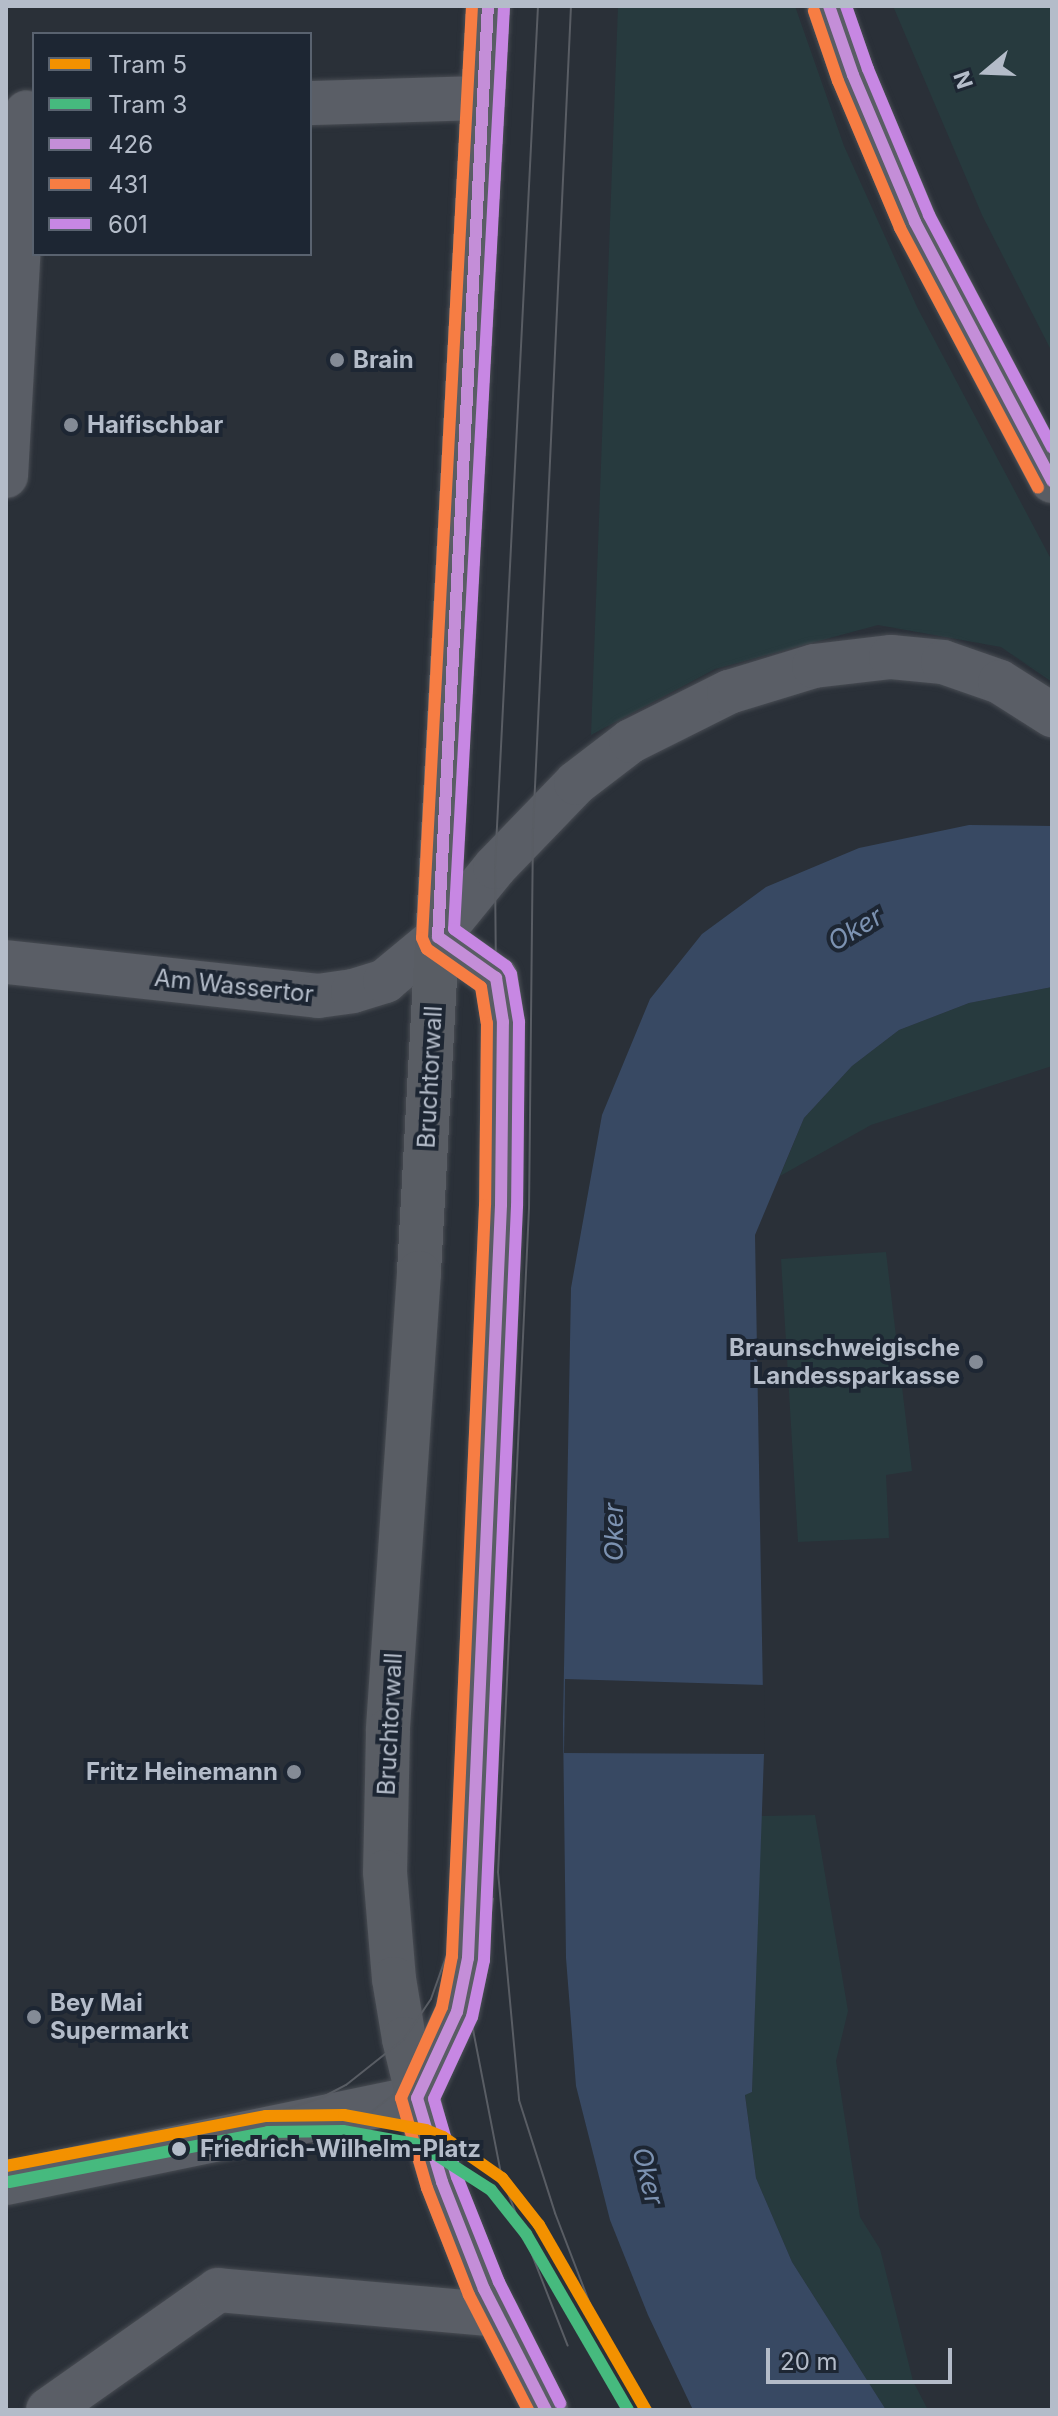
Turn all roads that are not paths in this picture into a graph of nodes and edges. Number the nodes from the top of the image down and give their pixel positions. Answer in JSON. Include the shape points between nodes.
{"nodes":[{"id":1,"x":488,"y":6,"type":"edge"},
{"id":2,"x":829,"y":6,"type":"edge"},
{"id":3,"x":483,"y":98,"type":"junction"},
{"id":4,"x":312,"y":103,"type":"edge"},
{"id":5,"x":22,"y":114,"type":"edge"},
{"id":6,"x":6,"y":476,"type":"edge"},
{"id":7,"x":1052,"y":481,"type":"edge"},
{"id":8,"x":1052,"y":715,"type":"edge"},
{"id":9,"x":438,"y":937,"type":"junction"},
{"id":10,"x":6,"y":962,"type":"edge"},
{"id":11,"x":417,"y":2098,"type":"junction"},
{"id":12,"x":6,"y":2183,"type":"edge"},
{"id":13,"x":498,"y":2315,"type":"junction"},
{"id":14,"x":48,"y":2410,"type":"edge"},
{"id":15,"x":546,"y":2410,"type":"edge"}],
"edges":[{"from":1,"to":3,"type":"main road","name":"Bruchtorwall"},
{"from":2,"to":7,"type":"main road","via":[[915,222]]},
{"from":3,"to":4,"type":"street"},
{"from":3,"to":9,"type":"main road","name":"Bruchtorwall"},
{"from":5,"to":6,"type":"street"},
{"from":8,"to":9,"type":"street","name":"Am Wassertor","via":[[1000,682],[943,662],[891,657],[814,666],[729,692],[631,741],[576,783],[495,867]]},
{"from":9,"to":10,"type":"street","name":"Am Wassertor","via":[[385,981],[318,996]]},
{"from":9,"to":11,"type":"main road","name":"Bruchtorwall","via":[[388,1731],[385,1872],[394,1979]]},
{"from":9,"to":11,"type":"main road","via":[[496,978],[503,1022],[501,1205],[468,1958],[457,2012]]},
{"from":11,"to":12,"type":"street"},
{"from":11,"to":13,"type":"main road","name":"Bruchtorwall","via":[[442,2182]]},
{"from":13,"to":14,"type":"street","via":[[218,2290]]},
{"from":13,"to":15,"type":"main road","name":"Bruchtorwall"}]}
